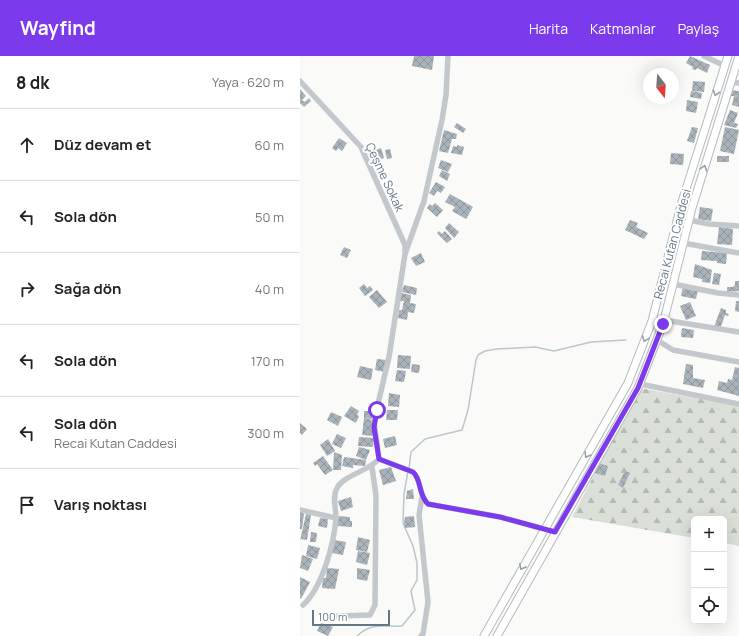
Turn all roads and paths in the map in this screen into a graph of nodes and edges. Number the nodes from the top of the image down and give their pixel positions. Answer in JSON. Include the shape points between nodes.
{"nodes":[{"id":1,"x":448,"y":56,"type":"edge"},
{"id":2,"x":704,"y":56,"type":"edge"},
{"id":3,"x":728,"y":56,"type":"edge"},
{"id":4,"x":739,"y":56,"type":"edge"},
{"id":5,"x":725,"y":66,"type":"junction"},
{"id":6,"x":300,"y":81,"type":"edge"},
{"id":7,"x":730,"y":82,"type":"junction"},
{"id":8,"x":739,"y":83,"type":"edge"},
{"id":9,"x":689,"y":220,"type":"junction"},
{"id":10,"x":739,"y":226,"type":"edge"},
{"id":11,"x":683,"y":243,"type":"junction"},
{"id":12,"x":739,"y":253,"type":"edge"},
{"id":13,"x":404,"y":254,"type":"junction"},
{"id":14,"x":673,"y":284,"type":"junction"},
{"id":15,"x":739,"y":295,"type":"edge"},
{"id":16,"x":664,"y":320,"type":"junction"},
{"id":17,"x":739,"y":332,"type":"edge"},
{"id":18,"x":657,"y":340,"type":"junction"},
{"id":19,"x":739,"y":362,"type":"edge"},
{"id":20,"x":640,"y":384,"type":"junction"},
{"id":21,"x":739,"y":404,"type":"edge"},
{"id":22,"x":379,"y":459,"type":"junction"},
{"id":23,"x":372,"y":467,"type":"junction"},
{"id":24,"x":422,"y":497,"type":"junction"},
{"id":25,"x":300,"y":510,"type":"edge"},
{"id":26,"x":336,"y":518,"type":"junction"},
{"id":27,"x":544,"y":529,"type":"junction"},
{"id":28,"x":555,"y":532,"type":"junction"},
{"id":29,"x":303,"y":605,"type":"dead end"},
{"id":30,"x":337,"y":616,"type":"dead end"},
{"id":31,"x":421,"y":636,"type":"edge"},
{"id":32,"x":484,"y":636,"type":"edge"},
{"id":33,"x":497,"y":636,"type":"edge"}],
"edges":[{"from":1,"to":13,"type":"street","via":[[446,95],[433,162],[417,224]]},
{"from":2,"to":5,"type":"street"},
{"from":3,"to":5,"type":"main road","name":"Recai Kutan Caddesi"},
{"from":4,"to":7,"type":"main road","name":"Recai Kutan Caddesi"},
{"from":5,"to":27,"type":"main road","name":"Recai Kutan Caddesi","one_way":true,"via":[[681,205],[652,321],[630,376]]},
{"from":6,"to":13,"type":"street","name":"Çeşme Sokak","via":[[356,140],[364,152],[405,245]]},
{"from":7,"to":8,"type":"street"},
{"from":9,"to":7,"type":"main road","name":"Recai Kutan Caddesi","one_way":true},
{"from":9,"to":10,"type":"street"},
{"from":9,"to":11,"type":"main road","name":"Recai Kutan Caddesi"},
{"from":11,"to":12,"type":"street"},
{"from":11,"to":14,"type":"main road","name":"Recai Kutan Caddesi"},
{"from":13,"to":22,"type":"street","via":[[389,356],[374,421]]},
{"from":14,"to":15,"type":"street"},
{"from":14,"to":16,"type":"main road","name":"Recai Kutan Caddesi"},
{"from":16,"to":17,"type":"street"},
{"from":16,"to":18,"type":"main road","name":"Recai Kutan Caddesi"},
{"from":18,"to":19,"type":"street","via":[[673,350]]},
{"from":18,"to":20,"type":"main road","name":"Recai Kutan Caddesi"},
{"from":20,"to":21,"type":"street"},
{"from":20,"to":28,"type":"main road","name":"Recai Kutan Caddesi"},
{"from":22,"to":23,"type":"street"},
{"from":22,"to":24,"type":"street","via":[[417,475]]},
{"from":23,"to":26,"type":"street","via":[[346,479],[337,488],[334,501]]},
{"from":23,"to":30,"type":"street","via":[[376,496],[375,605],[370,615]]},
{"from":24,"to":27,"type":"street","via":[[428,504],[435,506],[500,517]]},
{"from":24,"to":31,"type":"street","via":[[419,515],[428,602]]},
{"from":25,"to":26,"type":"street"},
{"from":26,"to":29,"type":"street","via":[[323,574]]},
{"from":27,"to":28,"type":"street"},
{"from":27,"to":32,"type":"main road","name":"Recai Kutan Caddesi","one_way":true},
{"from":28,"to":33,"type":"main road","name":"Recai Kutan Caddesi"}]}
